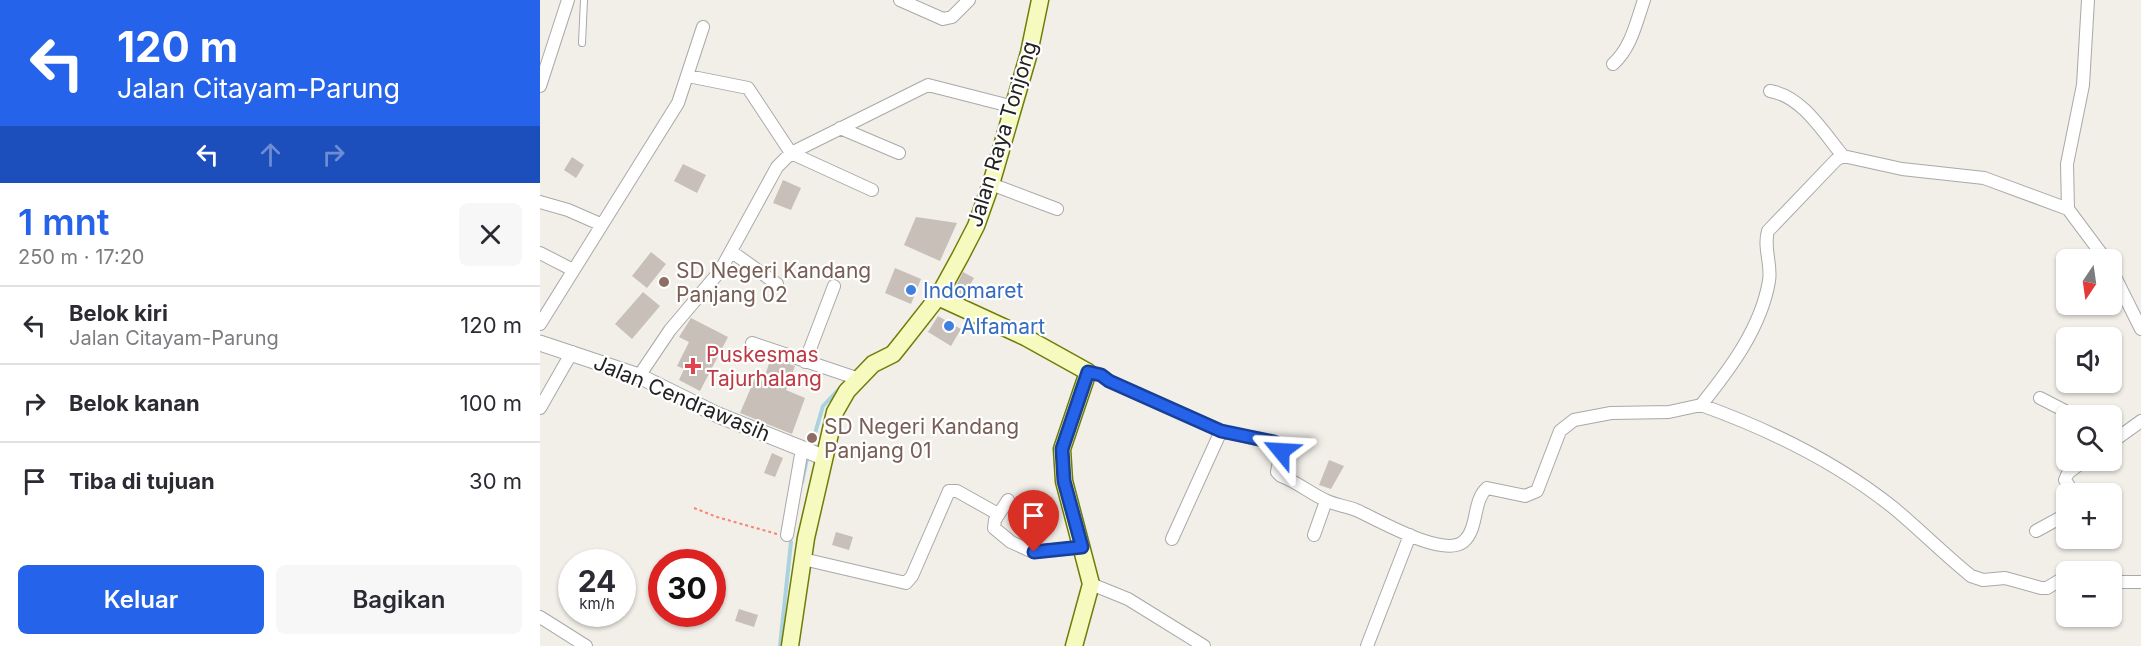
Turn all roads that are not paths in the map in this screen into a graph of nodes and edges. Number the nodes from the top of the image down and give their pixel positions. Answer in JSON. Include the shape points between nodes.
{"nodes":[{"id":1,"x":568,"y":0,"type":"edge"},
{"id":2,"x":584,"y":0,"type":"edge"},
{"id":3,"x":900,"y":0,"type":"edge"},
{"id":4,"x":969,"y":0,"type":"edge"},
{"id":5,"x":1040,"y":0,"type":"edge"},
{"id":6,"x":1644,"y":0,"type":"edge"},
{"id":7,"x":2088,"y":0,"type":"edge"},
{"id":8,"x":703,"y":27,"type":"dead end"},
{"id":9,"x":582,"y":43,"type":"dead end"},
{"id":10,"x":1613,"y":64,"type":"dead end"},
{"id":11,"x":688,"y":76,"type":"junction"},
{"id":12,"x":540,"y":84,"type":"edge"},
{"id":13,"x":1770,"y":91,"type":"dead end"},
{"id":14,"x":1014,"y":107,"type":"junction"},
{"id":15,"x":840,"y":128,"type":"junction"},
{"id":16,"x":791,"y":153,"type":"junction"},
{"id":17,"x":899,"y":153,"type":"dead end"},
{"id":18,"x":1843,"y":156,"type":"junction"},
{"id":19,"x":991,"y":184,"type":"junction"},
{"id":20,"x":872,"y":190,"type":"dead end"},
{"id":21,"x":540,"y":202,"type":"edge"},
{"id":22,"x":1057,"y":208,"type":"dead end"},
{"id":23,"x":2068,"y":209,"type":"junction"},
{"id":24,"x":600,"y":224,"type":"junction"},
{"id":25,"x":2098,"y":249,"type":"edge"},
{"id":26,"x":732,"y":252,"type":"junction"},
{"id":27,"x":540,"y":253,"type":"edge"},
{"id":28,"x":573,"y":270,"type":"junction"},
{"id":29,"x":777,"y":284,"type":"dead end"},
{"id":30,"x":834,"y":286,"type":"dead end"},
{"id":31,"x":2122,"y":291,"type":"edge"},
{"id":32,"x":938,"y":297,"type":"junction"},
{"id":33,"x":540,"y":324,"type":"edge"},
{"id":34,"x":2141,"y":329,"type":"edge"},
{"id":35,"x":540,"y":343,"type":"edge"},
{"id":36,"x":752,"y":343,"type":"dead end"},
{"id":37,"x":572,"y":352,"type":"junction"},
{"id":38,"x":805,"y":362,"type":"junction"},
{"id":39,"x":1088,"y":372,"type":"junction"},
{"id":40,"x":639,"y":376,"type":"junction"},
{"id":41,"x":859,"y":379,"type":"junction"},
{"id":42,"x":2040,"y":398,"type":"dead end"},
{"id":43,"x":1701,"y":405,"type":"junction"},
{"id":44,"x":2056,"y":406,"type":"edge"},
{"id":45,"x":540,"y":408,"type":"edge"},
{"id":46,"x":2141,"y":421,"type":"edge"},
{"id":47,"x":1221,"y":431,"type":"junction"},
{"id":48,"x":2122,"y":433,"type":"edge"},
{"id":49,"x":811,"y":452,"type":"junction"},
{"id":50,"x":1008,"y":500,"type":"dead end"},
{"id":51,"x":1326,"y":501,"type":"junction"},
{"id":52,"x":998,"y":514,"type":"junction"},
{"id":53,"x":2056,"y":520,"type":"edge"},
{"id":54,"x":2036,"y":531,"type":"dead end"},
{"id":55,"x":787,"y":535,"type":"road end"},
{"id":56,"x":1314,"y":535,"type":"dead end"},
{"id":57,"x":1410,"y":535,"type":"junction"},
{"id":58,"x":1172,"y":538,"type":"dead end"},
{"id":59,"x":1082,"y":547,"type":"junction"},
{"id":60,"x":803,"y":559,"type":"junction"},
{"id":61,"x":2122,"y":582,"type":"edge"},
{"id":62,"x":2141,"y":582,"type":"edge"},
{"id":63,"x":2056,"y":583,"type":"edge"},
{"id":64,"x":1091,"y":584,"type":"junction"},
{"id":65,"x":540,"y":617,"type":"edge"},
{"id":66,"x":586,"y":646,"type":"edge"},
{"id":67,"x":790,"y":646,"type":"edge"},
{"id":68,"x":1074,"y":646,"type":"edge"},
{"id":69,"x":1204,"y":646,"type":"edge"},
{"id":70,"x":1367,"y":646,"type":"edge"}],
"edges":[{"from":1,"to":12,"type":"street"},
{"from":2,"to":9,"type":"lane"},
{"from":3,"to":4,"type":"street","via":[[947,19]]},
{"from":5,"to":14,"type":"main road","name":"Jalan Raya Tonjong"},
{"from":6,"to":10,"type":"street","via":[[1630,42]]},
{"from":7,"to":23,"type":"street","via":[[2083,86],[2067,165]]},
{"from":8,"to":11,"type":"street"},
{"from":11,"to":16,"type":"street","via":[[748,88]]},
{"from":11,"to":24,"type":"street","via":[[678,104]]},
{"from":13,"to":18,"type":"street","via":[[1780,92],[1797,103]]},
{"from":14,"to":15,"type":"street","via":[[928,85]]},
{"from":14,"to":19,"type":"main road","name":"Jalan Raya Tonjong"},
{"from":15,"to":16,"type":"street"},
{"from":15,"to":17,"type":"street"},
{"from":16,"to":20,"type":"street"},
{"from":16,"to":26,"type":"street","via":[[777,167]]},
{"from":18,"to":23,"type":"street","via":[[1902,169],[1984,178]]},
{"from":18,"to":43,"type":"street","via":[[1824,169],[1768,231],[1770,277],[1764,298],[1740,353]]},
{"from":19,"to":22,"type":"street"},
{"from":19,"to":32,"type":"main road","name":"Jalan Raya Tonjong","via":[[976,226]]},
{"from":21,"to":24,"type":"street"},
{"from":23,"to":25,"type":"street"},
{"from":24,"to":28,"type":"street"},
{"from":26,"to":29,"type":"street"},
{"from":26,"to":40,"type":"street"},
{"from":27,"to":28,"type":"street"},
{"from":28,"to":33,"type":"street"},
{"from":30,"to":38,"type":"street"},
{"from":31,"to":34,"type":"street"},
{"from":32,"to":39,"type":"main road","via":[[1025,337]]},
{"from":32,"to":41,"type":"main road","name":"Jalan Raya Tonjong","via":[[893,354],[873,364]]},
{"from":35,"to":37,"type":"street","name":"Jalan Cendrawasih"},
{"from":36,"to":38,"type":"street"},
{"from":37,"to":40,"type":"street","name":"Jalan Cendrawasih"},
{"from":37,"to":45,"type":"street"},
{"from":38,"to":41,"type":"street"},
{"from":39,"to":47,"type":"street"},
{"from":39,"to":59,"type":"main road","via":[[1062,449],[1064,481]]},
{"from":40,"to":49,"type":"street","name":"Jalan Cendrawasih","via":[[718,415]]},
{"from":41,"to":49,"type":"main road","name":"Jalan Raya Tonjong","via":[[847,391]]},
{"from":42,"to":44,"type":"street"},
{"from":43,"to":57,"type":"street","via":[[1669,412],[1611,413],[1574,420],[1560,431],[1534,494],[1525,496],[1487,488],[1480,496],[1469,534],[1456,545]]},
{"from":43,"to":63,"type":"street","via":[[1755,427],[1865,488],[1895,509],[1971,576],[2005,578],[2041,588]]},
{"from":46,"to":48,"type":"street"},
{"from":47,"to":51,"type":"street","via":[[1278,444],[1279,474]]},
{"from":47,"to":58,"type":"street"},
{"from":49,"to":55,"type":"street"},
{"from":49,"to":60,"type":"main road","name":"Jalan Raya Tonjong"},
{"from":50,"to":52,"type":"street"},
{"from":51,"to":56,"type":"street"},
{"from":51,"to":57,"type":"street"},
{"from":52,"to":59,"type":"street","via":[[996,532],[1026,550],[1043,553]]},
{"from":52,"to":60,"type":"street","via":[[957,491],[949,491],[906,583]]},
{"from":53,"to":54,"type":"street"},
{"from":57,"to":70,"type":"street"},
{"from":59,"to":64,"type":"main road"},
{"from":60,"to":67,"type":"main road","name":"Jalan Raya Tonjong"},
{"from":61,"to":62,"type":"street"},
{"from":64,"to":68,"type":"main road"},
{"from":64,"to":69,"type":"street","via":[[1128,598]]},
{"from":65,"to":66,"type":"street"}]}
